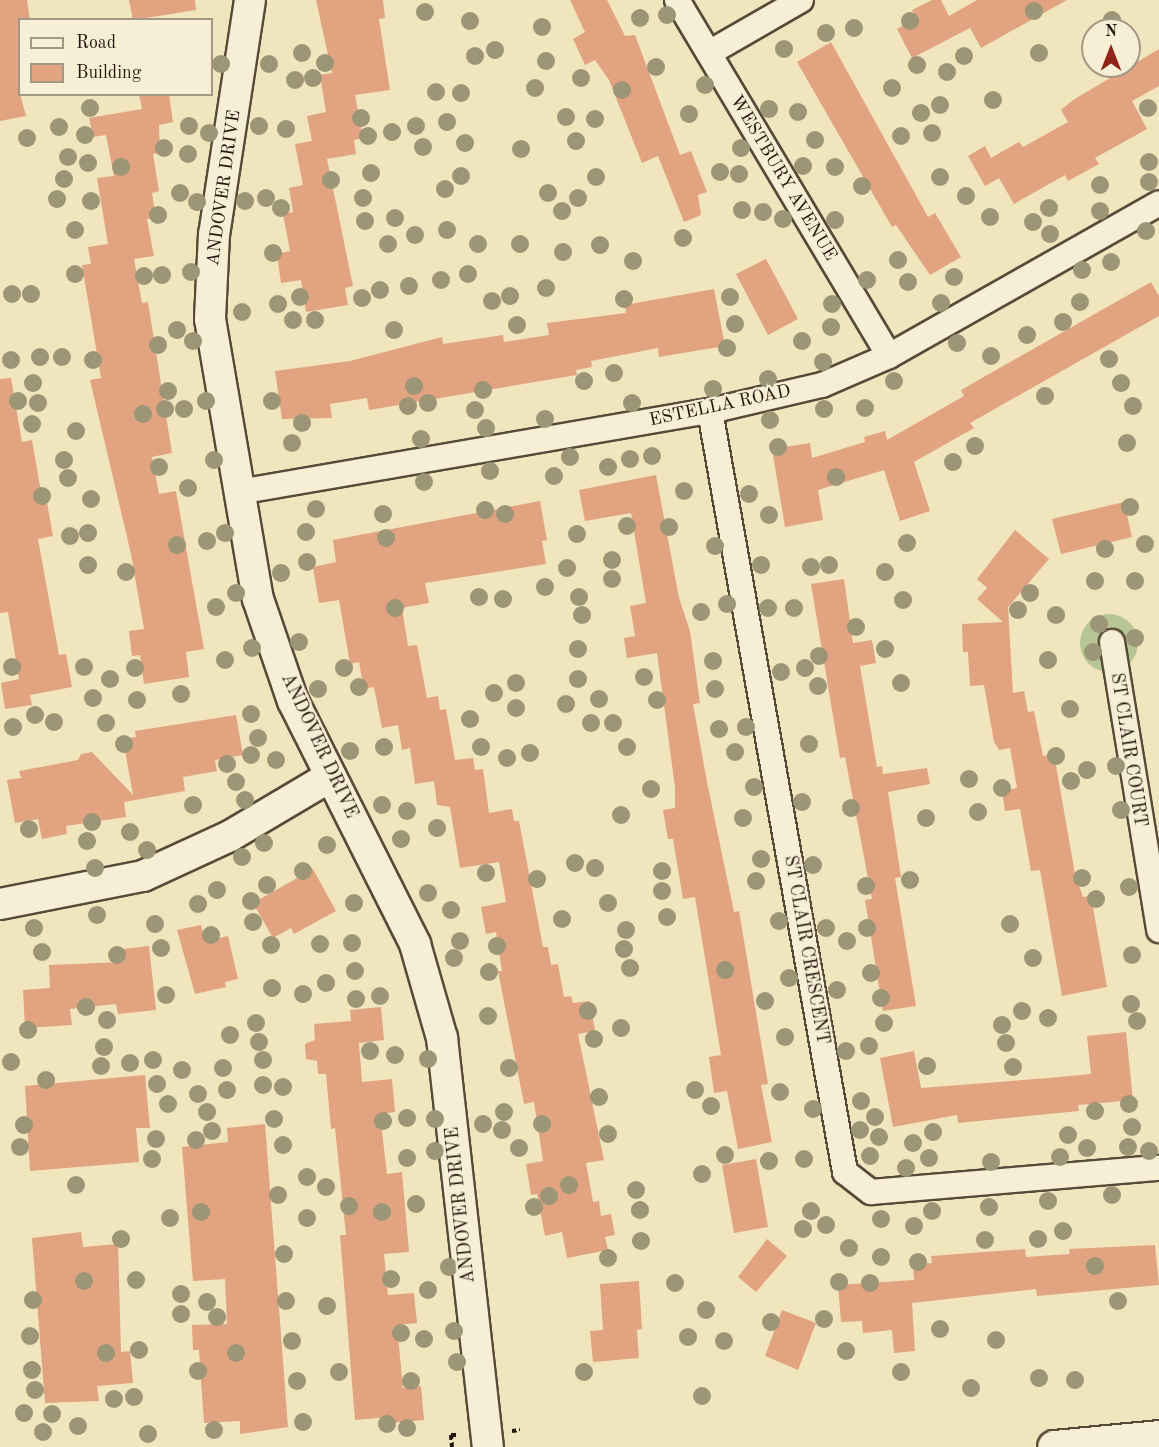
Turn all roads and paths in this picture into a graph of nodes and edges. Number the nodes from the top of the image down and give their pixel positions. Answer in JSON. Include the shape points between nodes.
{"nodes":[{"id":1,"x":250,"y":0,"type":"edge"},
{"id":2,"x":678,"y":0,"type":"edge"},
{"id":3,"x":801,"y":0,"type":"edge"},
{"id":4,"x":709,"y":53,"type":"junction"},
{"id":5,"x":1159,"y":203,"type":"edge"},
{"id":6,"x":889,"y":356,"type":"junction"},
{"id":7,"x":710,"y":411,"type":"junction"},
{"id":8,"x":239,"y":492,"type":"junction"},
{"id":9,"x":1112,"y":642,"type":"dead end"},
{"id":10,"x":331,"y":776,"type":"junction"},
{"id":11,"x":0,"y":904,"type":"edge"},
{"id":12,"x":1159,"y":930,"type":"edge"},
{"id":13,"x":1159,"y":1167,"type":"edge"},
{"id":14,"x":451,"y":1436,"type":"dead end"},
{"id":15,"x":1159,"y":1437,"type":"edge"},
{"id":16,"x":452,"y":1447,"type":"edge"},
{"id":17,"x":488,"y":1447,"type":"edge"},
{"id":18,"x":1054,"y":1447,"type":"edge"}],
"edges":[{"from":1,"to":8,"type":"street","name":"ANDOVER DRIVE","via":[[214,234],[210,319]]},
{"from":2,"to":4,"type":"street","name":"WESTBURY AVENUE"},
{"from":3,"to":4,"type":"street"},
{"from":4,"to":6,"type":"street","name":"WESTBURY AVENUE"},
{"from":5,"to":6,"type":"street","name":"ESTELLA ROAD"},
{"from":6,"to":7,"type":"street","name":"ESTELLA ROAD","via":[[822,385]]},
{"from":7,"to":8,"type":"street","name":"ESTELLA ROAD"},
{"from":7,"to":13,"type":"street","name":"ST CLAIR CRESCENT","via":[[845,1172],[871,1192]]},
{"from":8,"to":10,"type":"street","name":"ANDOVER DRIVE","via":[[258,599],[293,701]]},
{"from":9,"to":12,"type":"street","name":"ST CLAIR COURT"},
{"from":10,"to":11,"type":"street","via":[[230,836],[143,876]]},
{"from":10,"to":17,"type":"street","name":"ANDOVER DRIVE","via":[[415,944],[442,1038]]},
{"from":14,"to":16,"type":"path"},
{"from":15,"to":18,"type":"main road"}]}
